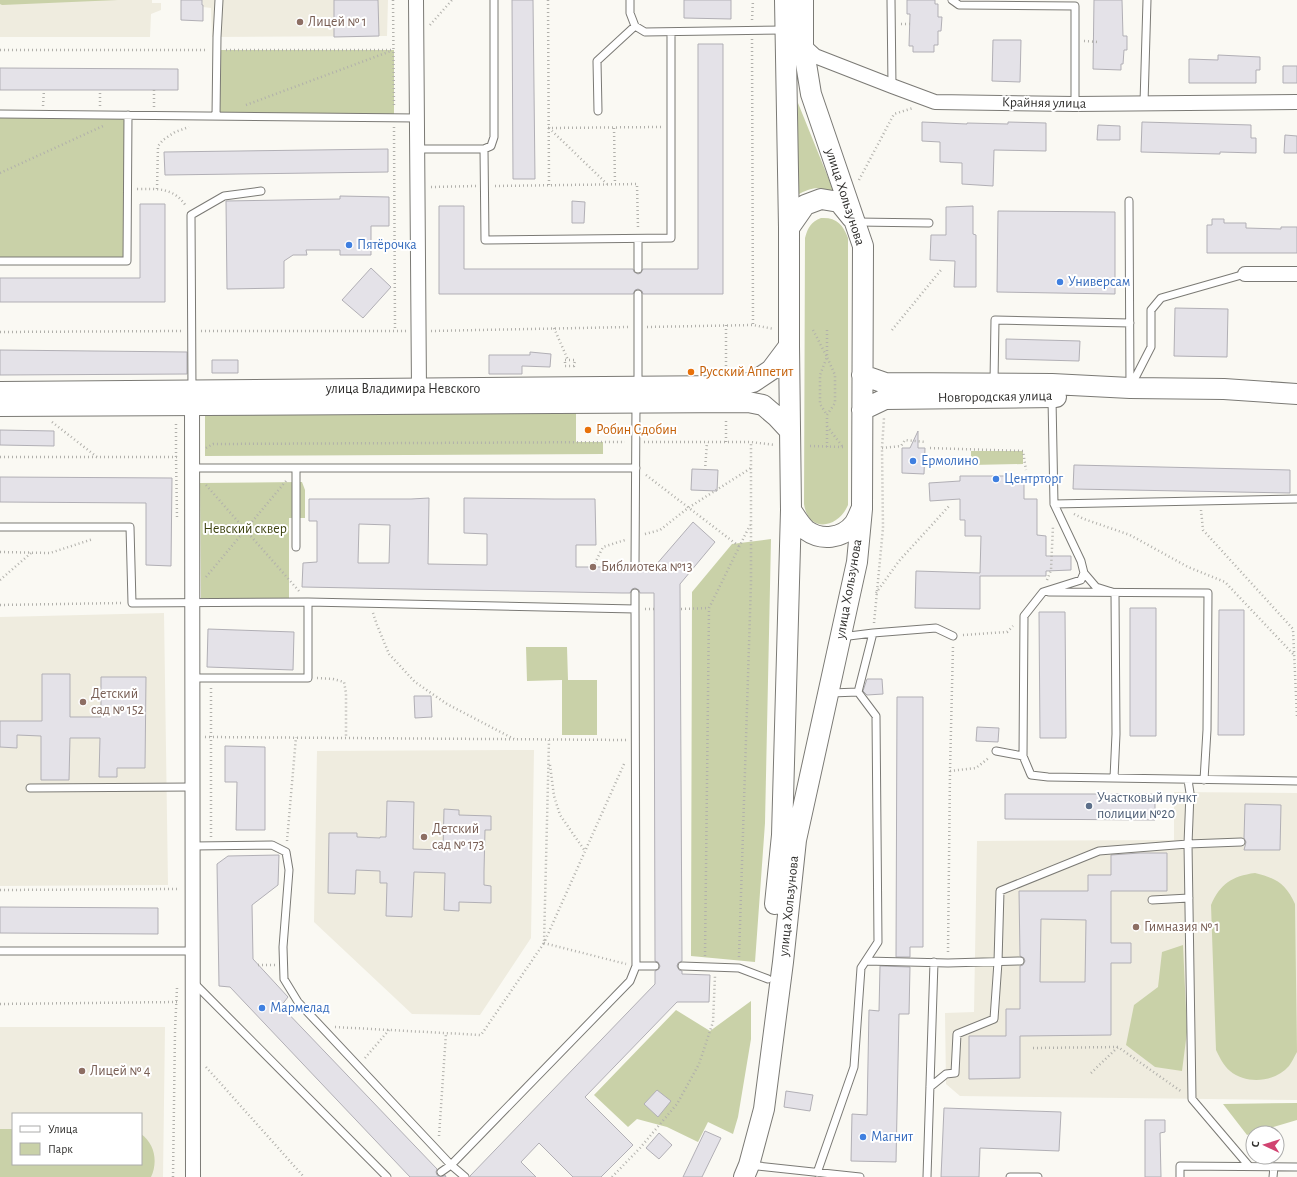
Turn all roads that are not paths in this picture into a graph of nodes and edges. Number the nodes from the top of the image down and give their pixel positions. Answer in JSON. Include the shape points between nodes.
{"nodes":[{"id":1,"x":219,"y":0,"type":"edge"},
{"id":2,"x":416,"y":0,"type":"edge"},
{"id":3,"x":494,"y":0,"type":"edge"},
{"id":4,"x":630,"y":0,"type":"edge"},
{"id":5,"x":785,"y":0,"type":"edge"},
{"id":6,"x":803,"y":0,"type":"edge"},
{"id":7,"x":891,"y":0,"type":"edge"},
{"id":8,"x":952,"y":0,"type":"edge"},
{"id":9,"x":1146,"y":0,"type":"edge"},
{"id":10,"x":1077,"y":3,"type":"edge"},
{"id":11,"x":635,"y":26,"type":"junction"},
{"id":12,"x":785,"y":30,"type":"junction"},
{"id":13,"x":671,"y":32,"type":"junction"},
{"id":14,"x":803,"y":45,"type":"junction"},
{"id":15,"x":892,"y":86,"type":"junction"},
{"id":16,"x":1297,"y":102,"type":"edge"},
{"id":17,"x":1144,"y":103,"type":"junction"},
{"id":18,"x":1075,"y":104,"type":"junction"},
{"id":19,"x":598,"y":112,"type":"dead end"},
{"id":20,"x":0,"y":114,"type":"edge"},
{"id":21,"x":128,"y":115,"type":"junction"},
{"id":22,"x":216,"y":116,"type":"junction"},
{"id":23,"x":417,"y":118,"type":"junction"},
{"id":24,"x":417,"y":149,"type":"junction"},
{"id":25,"x":484,"y":149,"type":"junction"},
{"id":26,"x":261,"y":191,"type":"dead end"},
{"id":27,"x":1129,"y":201,"type":"dead end"},
{"id":28,"x":854,"y":222,"type":"junction"},
{"id":29,"x":929,"y":223,"type":"dead end"},
{"id":30,"x":789,"y":228,"type":"junction"},
{"id":31,"x":638,"y":239,"type":"junction"},
{"id":32,"x":0,"y":261,"type":"edge"},
{"id":33,"x":638,"y":269,"type":"dead end"},
{"id":34,"x":1245,"y":274,"type":"joint"},
{"id":35,"x":1297,"y":274,"type":"edge"},
{"id":36,"x":638,"y":294,"type":"dead end"},
{"id":37,"x":1130,"y":323,"type":"junction"},
{"id":38,"x":783,"y":338,"type":"junction"},
{"id":39,"x":862,"y":375,"type":"junction"},
{"id":40,"x":994,"y":383,"type":"junction"},
{"id":41,"x":1130,"y":388,"type":"junction"},
{"id":42,"x":419,"y":389,"type":"junction"},
{"id":43,"x":0,"y":392,"type":"edge"},
{"id":44,"x":1297,"y":394,"type":"edge"},
{"id":45,"x":637,"y":395,"type":"junction"},
{"id":46,"x":1052,"y":397,"type":"junction"},
{"id":47,"x":186,"y":403,"type":"junction"},
{"id":48,"x":0,"y":406,"type":"edge"},
{"id":49,"x":862,"y":410,"type":"junction"},
{"id":50,"x":784,"y":438,"type":"junction"},
{"id":51,"x":192,"y":462,"type":"junction"},
{"id":52,"x":296,"y":468,"type":"junction"},
{"id":53,"x":636,"y":468,"type":"junction"},
{"id":54,"x":1297,"y":499,"type":"edge"},
{"id":55,"x":1054,"y":504,"type":"junction"},
{"id":56,"x":862,"y":509,"type":"junction"},
{"id":57,"x":791,"y":510,"type":"junction"},
{"id":58,"x":0,"y":527,"type":"edge"},
{"id":59,"x":296,"y":547,"type":"dead end"},
{"id":60,"x":635,"y":567,"type":"dead end"},
{"id":61,"x":1084,"y":573,"type":"junction"},
{"id":62,"x":1043,"y":592,"type":"junction"},
{"id":63,"x":635,"y":593,"type":"dead end"},
{"id":64,"x":1114,"y":593,"type":"junction"},
{"id":65,"x":192,"y":597,"type":"junction"},
{"id":66,"x":308,"y":602,"type":"junction"},
{"id":67,"x":635,"y":609,"type":"junction"},
{"id":68,"x":873,"y":633,"type":"junction"},
{"id":69,"x":954,"y":636,"type":"road end"},
{"id":70,"x":841,"y":637,"type":"junction"},
{"id":71,"x":192,"y":678,"type":"junction"},
{"id":72,"x":858,"y":692,"type":"junction"},
{"id":73,"x":828,"y":693,"type":"junction"},
{"id":74,"x":784,"y":750,"type":"junction"},
{"id":75,"x":816,"y":752,"type":"junction"},
{"id":76,"x":996,"y":752,"type":"road end"},
{"id":77,"x":1024,"y":756,"type":"junction"},
{"id":78,"x":1114,"y":778,"type":"junction"},
{"id":79,"x":1188,"y":780,"type":"junction"},
{"id":80,"x":1204,"y":780,"type":"junction"},
{"id":81,"x":1297,"y":781,"type":"edge"},
{"id":82,"x":193,"y":787,"type":"junction"},
{"id":83,"x":30,"y":788,"type":"dead end"},
{"id":84,"x":1241,"y":842,"type":"dead end"},
{"id":85,"x":1188,"y":844,"type":"junction"},
{"id":86,"x":193,"y":846,"type":"junction"},
{"id":87,"x":1189,"y":898,"type":"junction"},
{"id":88,"x":1152,"y":900,"type":"dead end"},
{"id":89,"x":0,"y":951,"type":"edge"},
{"id":90,"x":193,"y":951,"type":"junction"},
{"id":91,"x":866,"y":961,"type":"junction"},
{"id":92,"x":1020,"y":961,"type":"dead end"},
{"id":93,"x":934,"y":962,"type":"junction"},
{"id":94,"x":998,"y":962,"type":"junction"},
{"id":95,"x":636,"y":966,"type":"junction"},
{"id":96,"x":655,"y":966,"type":"dead end"},
{"id":97,"x":682,"y":966,"type":"dead end"},
{"id":98,"x":768,"y":979,"type":"junction"},
{"id":99,"x":193,"y":982,"type":"junction"},
{"id":100,"x":930,"y":1087,"type":"junction"},
{"id":101,"x":451,"y":1165,"type":"junction"},
{"id":102,"x":1249,"y":1166,"type":"junction"},
{"id":103,"x":1274,"y":1167,"type":"junction"},
{"id":104,"x":1297,"y":1167,"type":"edge"},
{"id":105,"x":746,"y":1171,"type":"edge"},
{"id":106,"x":441,"y":1172,"type":"dead end"},
{"id":107,"x":817,"y":1172,"type":"junction"},
{"id":108,"x":796,"y":1174,"type":"edge"},
{"id":109,"x":193,"y":1177,"type":"edge"},
{"id":110,"x":386,"y":1177,"type":"edge"},
{"id":111,"x":465,"y":1177,"type":"edge"},
{"id":112,"x":730,"y":1177,"type":"edge"},
{"id":113,"x":860,"y":1177,"type":"edge"},
{"id":114,"x":928,"y":1177,"type":"edge"},
{"id":115,"x":1010,"y":1177,"type":"edge"},
{"id":116,"x":1038,"y":1177,"type":"edge"},
{"id":117,"x":1180,"y":1177,"type":"edge"},
{"id":118,"x":1273,"y":1177,"type":"edge"}],
"edges":[{"from":1,"to":22,"type":"lane"},
{"from":2,"to":23,"type":"street"},
{"from":3,"to":25,"type":"lane","via":[[494,137],[491,146]]},
{"from":4,"to":11,"type":"lane","via":[[630,14]]},
{"from":5,"to":12,"type":"main road","name":"улица Хользунова"},
{"from":6,"to":14,"type":"main road","name":"улица Хользунова"},
{"from":7,"to":15,"type":"lane"},
{"from":8,"to":10,"type":"lane","via":[[959,5]]},
{"from":9,"to":17,"type":"lane"},
{"from":10,"to":18,"type":"lane"},
{"from":11,"to":13,"type":"lane","via":[[645,32]]},
{"from":11,"to":19,"type":"lane","via":[[598,61]]},
{"from":12,"to":13,"type":"lane"},
{"from":12,"to":30,"type":"main road","name":"улица Хользунова"},
{"from":13,"to":31,"type":"lane","via":[[671,238]]},
{"from":14,"to":15,"type":"street","name":"Крайняя улица","via":[[815,56]]},
{"from":14,"to":28,"type":"main road","name":"улица Хользунова","via":[[811,94]]},
{"from":15,"to":18,"type":"street","name":"Крайняя улица","via":[[934,102]]},
{"from":16,"to":17,"type":"street","name":"Крайняя улица"},
{"from":17,"to":18,"type":"street","name":"Крайняя улица"},
{"from":20,"to":21,"type":"lane"},
{"from":21,"to":22,"type":"lane"},
{"from":21,"to":32,"type":"lane","via":[[127,261]]},
{"from":22,"to":23,"type":"lane"},
{"from":23,"to":24,"type":"street"},
{"from":24,"to":25,"type":"lane"},
{"from":24,"to":42,"type":"street"},
{"from":25,"to":31,"type":"lane","via":[[485,240]]},
{"from":26,"to":47,"type":"lane","via":[[224,196],[192,215],[192,331]]},
{"from":27,"to":37,"type":"lane"},
{"from":28,"to":29,"type":"lane"},
{"from":28,"to":30,"type":"main road","via":[[839,202],[821,199],[805,205]]},
{"from":28,"to":39,"type":"main road","name":"улица Хользунова","via":[[863,246]]},
{"from":30,"to":38,"type":"main road","name":"улица Хользунова"},
{"from":31,"to":33,"type":"lane"},
{"from":34,"to":35,"type":"street"},
{"from":34,"to":41,"type":"lane","via":[[1161,298],[1151,310],[1151,347]]},
{"from":36,"to":45,"type":"lane"},
{"from":37,"to":40,"type":"lane","via":[[995,320]]},
{"from":37,"to":41,"type":"lane"},
{"from":38,"to":45,"type":"main road","name":"улица Владимира Невского","via":[[770,370],[754,382]]},
{"from":38,"to":50,"type":"main road","name":"улица Хользунова"},
{"from":39,"to":40,"type":"main road","name":"Новгородская улица","via":[[885,383]]},
{"from":39,"to":49,"type":"main road","name":"улица Хользунова"},
{"from":40,"to":41,"type":"main road","name":"Новгородская улица"},
{"from":41,"to":44,"type":"main road","name":"Новгородская улица","via":[[1224,389]]},
{"from":41,"to":46,"type":"main road","name":"Новгородская улица"},
{"from":42,"to":45,"type":"main road","name":"улица Владимира Невского"},
{"from":42,"to":47,"type":"main road","name":"улица Владимира Невского"},
{"from":43,"to":47,"type":"main road","name":"улица Владимира Невского"},
{"from":45,"to":47,"type":"main road","name":"улица Владимира Невского"},
{"from":45,"to":50,"type":"main road","name":"улица Владимира Невского","via":[[763,405],[778,417]]},
{"from":45,"to":53,"type":"lane"},
{"from":46,"to":49,"type":"main road","name":"Новгородская улица","via":[[885,400]]},
{"from":46,"to":55,"type":"lane"},
{"from":47,"to":48,"type":"main road","name":"улица Владимира Невского"},
{"from":47,"to":51,"type":"street"},
{"from":49,"to":56,"type":"main road","name":"улица Хользунова"},
{"from":50,"to":57,"type":"main road","name":"улица Хользунова"},
{"from":51,"to":52,"type":"lane"},
{"from":51,"to":65,"type":"street"},
{"from":52,"to":53,"type":"lane"},
{"from":52,"to":59,"type":"lane"},
{"from":53,"to":60,"type":"lane"},
{"from":54,"to":55,"type":"lane"},
{"from":55,"to":61,"type":"lane","via":[[1081,561]]},
{"from":56,"to":57,"type":"main road","via":[[854,524],[844,533],[825,537],[806,530]]},
{"from":56,"to":70,"type":"main road","name":"улица Хользунова","via":[[857,562]]},
{"from":57,"to":74,"type":"main road","name":"улица Хользунова"},
{"from":58,"to":65,"type":"lane","via":[[130,527],[132,603]]},
{"from":61,"to":62,"type":"lane","via":[[1081,580]]},
{"from":61,"to":64,"type":"lane","via":[[1096,587]]},
{"from":62,"to":64,"type":"lane"},
{"from":62,"to":77,"type":"lane","via":[[1024,616]]},
{"from":63,"to":67,"type":"lane"},
{"from":64,"to":78,"type":"lane"},
{"from":64,"to":80,"type":"lane","via":[[1208,593]]},
{"from":65,"to":66,"type":"lane"},
{"from":65,"to":71,"type":"street"},
{"from":66,"to":67,"type":"lane"},
{"from":66,"to":71,"type":"lane","via":[[308,678]]},
{"from":67,"to":95,"type":"lane"},
{"from":68,"to":69,"type":"lane","via":[[936,628]]},
{"from":68,"to":70,"type":"lane"},
{"from":68,"to":72,"type":"lane"},
{"from":70,"to":73,"type":"main road","name":"улица Хользунова"},
{"from":71,"to":82,"type":"street"},
{"from":72,"to":73,"type":"lane"},
{"from":72,"to":91,"type":"lane","via":[[876,716],[878,942]]},
{"from":73,"to":75,"type":"main road","name":"улица Хользунова"},
{"from":74,"to":75,"type":"main road","via":[[792,762],[803,763]]},
{"from":74,"to":98,"type":"main road","name":"улица Хользунова","via":[[782,835]]},
{"from":75,"to":105,"type":"main road","name":"улица Хользунова","via":[[796,840],[764,1109]]},
{"from":76,"to":77,"type":"lane"},
{"from":77,"to":78,"type":"lane","via":[[1031,775]]},
{"from":78,"to":79,"type":"lane"},
{"from":79,"to":80,"type":"lane"},
{"from":79,"to":85,"type":"lane"},
{"from":80,"to":81,"type":"lane"},
{"from":82,"to":83,"type":"lane"},
{"from":82,"to":86,"type":"street"},
{"from":84,"to":85,"type":"lane"},
{"from":85,"to":87,"type":"lane"},
{"from":85,"to":94,"type":"lane","via":[[1099,850],[1000,891]]},
{"from":86,"to":90,"type":"street"},
{"from":86,"to":101,"type":"lane","via":[[272,845],[286,852],[289,870],[283,947],[284,979],[298,1002]]},
{"from":87,"to":88,"type":"lane"},
{"from":87,"to":102,"type":"lane","via":[[1192,1099]]},
{"from":89,"to":90,"type":"lane"},
{"from":90,"to":99,"type":"street"},
{"from":91,"to":93,"type":"lane"},
{"from":91,"to":107,"type":"lane","via":[[861,968],[854,1067]]},
{"from":92,"to":94,"type":"lane"},
{"from":93,"to":94,"type":"lane"},
{"from":93,"to":100,"type":"lane"},
{"from":94,"to":100,"type":"lane","via":[[994,1019],[957,1034],[955,1073],[946,1074]]},
{"from":95,"to":96,"type":"lane"},
{"from":95,"to":101,"type":"lane","via":[[630,981]]},
{"from":97,"to":98,"type":"lane","via":[[739,968]]},
{"from":98,"to":112,"type":"main road","name":"улица Хользунова","via":[[750,1106],[737,1162]]},
{"from":99,"to":109,"type":"street"},
{"from":99,"to":110,"type":"lane"},
{"from":100,"to":114,"type":"lane"},
{"from":101,"to":106,"type":"lane"},
{"from":101,"to":111,"type":"lane"},
{"from":102,"to":103,"type":"lane"},
{"from":102,"to":117,"type":"lane","via":[[1180,1166]]},
{"from":103,"to":104,"type":"lane"},
{"from":103,"to":118,"type":"lane"},
{"from":105,"to":108,"type":"lane"},
{"from":107,"to":108,"type":"lane"},
{"from":107,"to":113,"type":"lane"},
{"from":115,"to":116,"type":"lane"}]}
